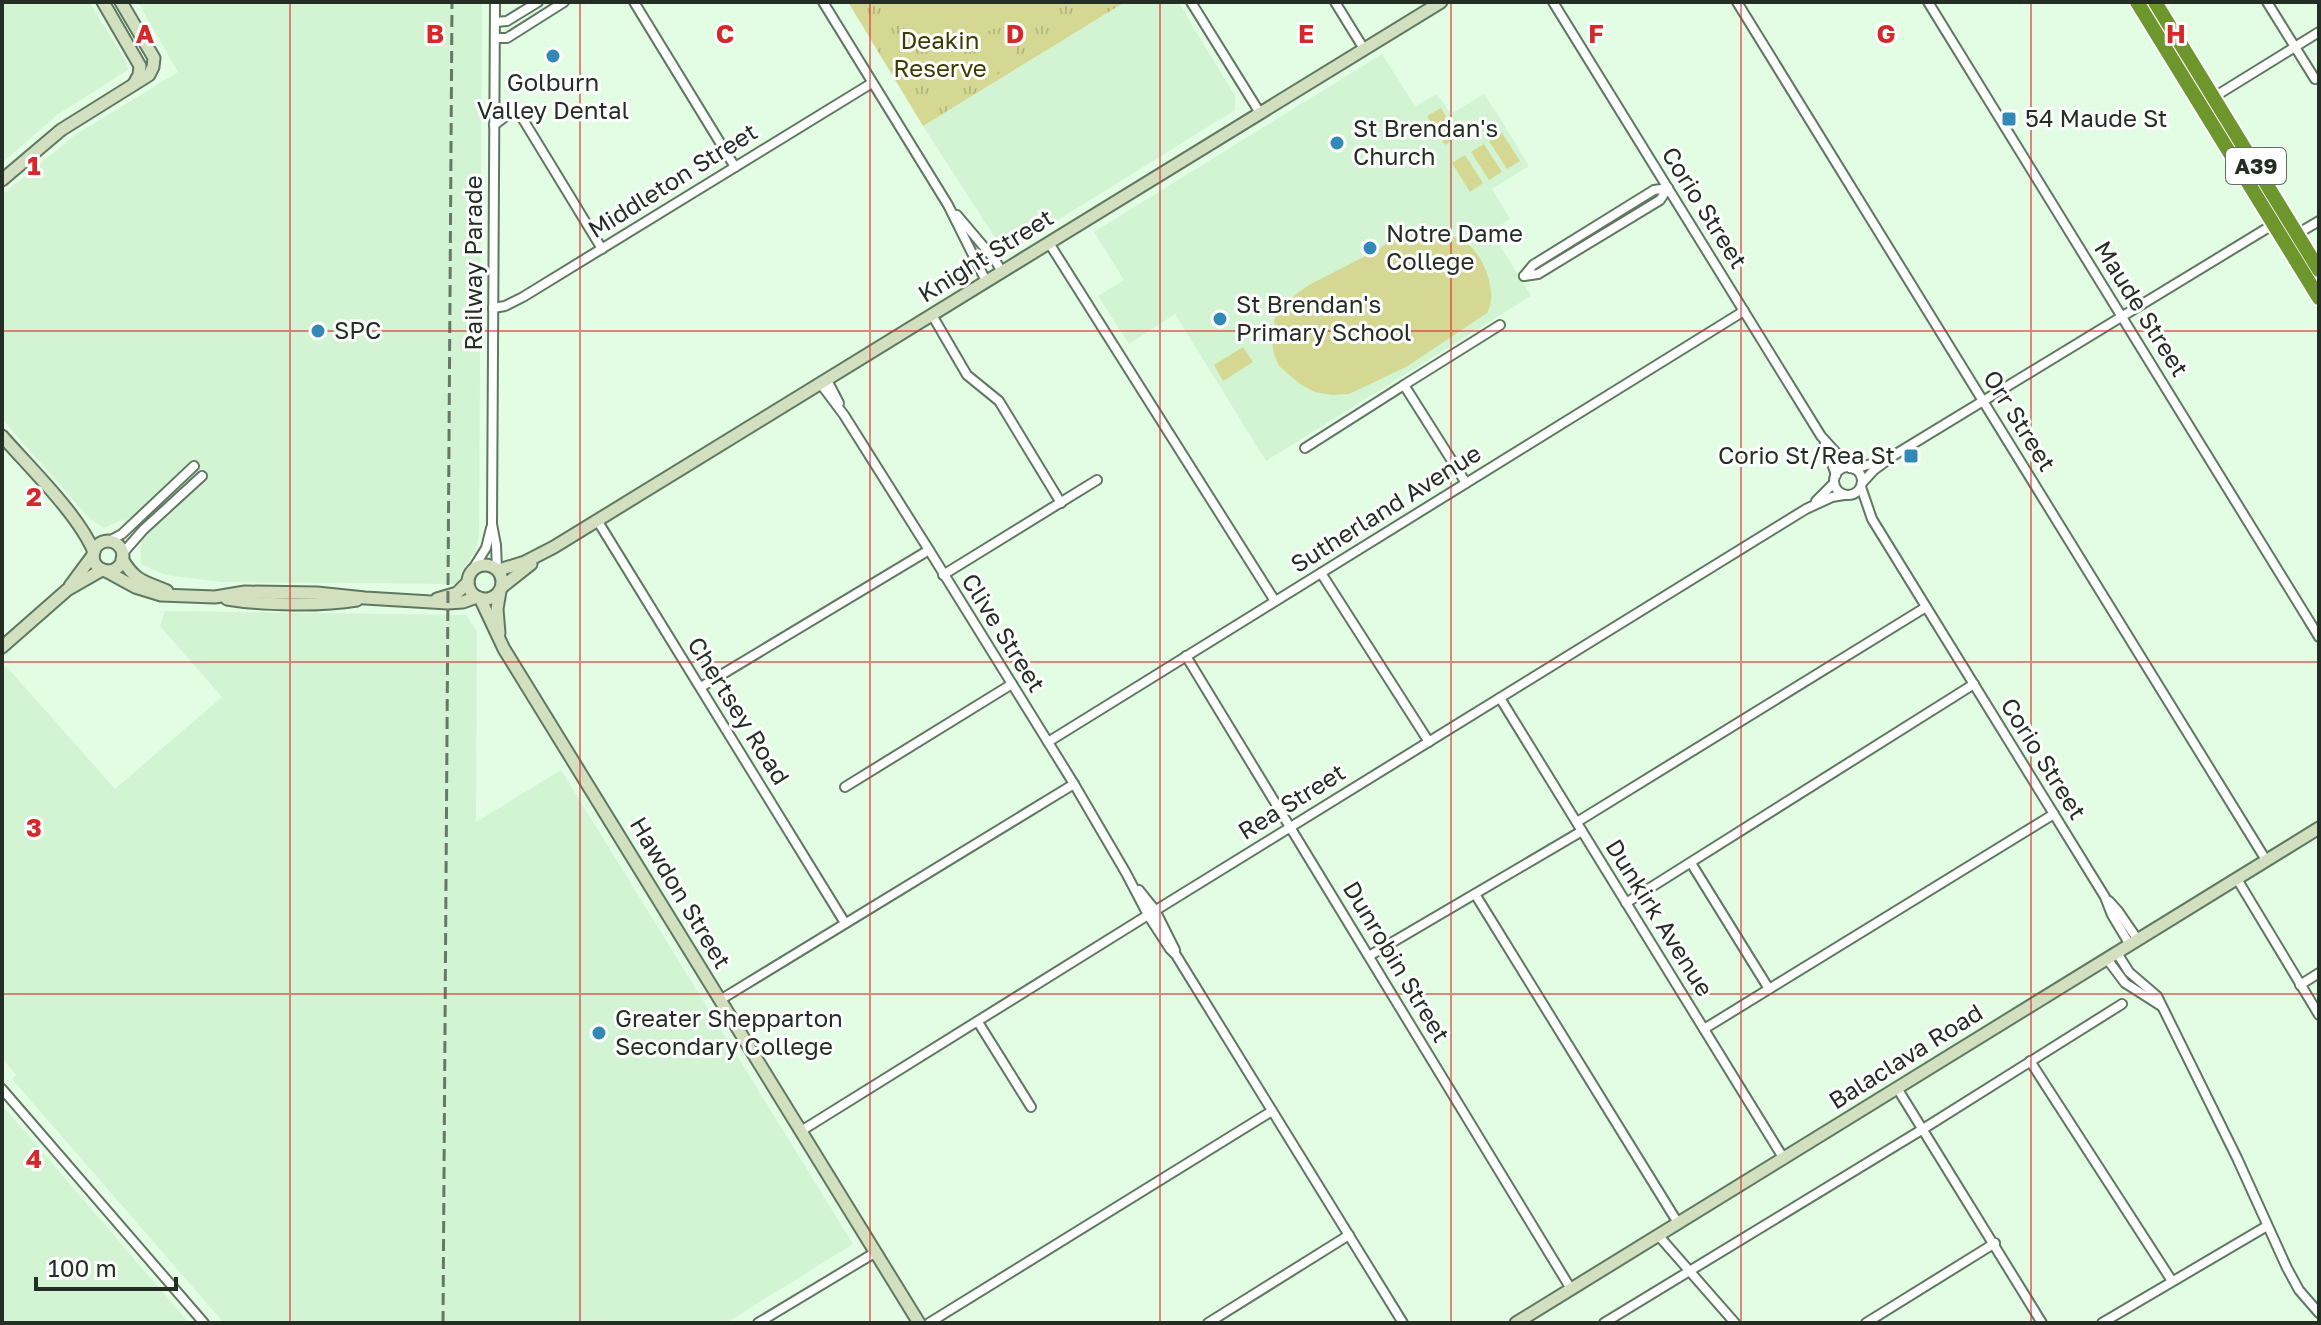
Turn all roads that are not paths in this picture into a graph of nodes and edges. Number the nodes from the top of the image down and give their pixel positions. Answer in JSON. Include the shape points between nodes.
{"nodes":[{"id":1,"x":103,"y":2,"type":"edge"},
{"id":2,"x":121,"y":2,"type":"edge"},
{"id":3,"x":495,"y":2,"type":"edge"},
{"id":4,"x":538,"y":2,"type":"edge"},
{"id":5,"x":564,"y":2,"type":"edge"},
{"id":6,"x":634,"y":2,"type":"edge"},
{"id":7,"x":823,"y":2,"type":"edge"},
{"id":8,"x":1191,"y":2,"type":"edge"},
{"id":9,"x":1335,"y":2,"type":"edge"},
{"id":10,"x":1441,"y":2,"type":"edge"},
{"id":11,"x":1553,"y":2,"type":"edge"},
{"id":12,"x":1737,"y":2,"type":"edge"},
{"id":13,"x":1928,"y":2,"type":"edge"},
{"id":14,"x":2137,"y":2,"type":"edge"},
{"id":15,"x":2155,"y":2,"type":"edge"},
{"id":16,"x":2267,"y":2,"type":"edge"},
{"id":17,"x":495,"y":22,"type":"junction"},
{"id":18,"x":2319,"y":32,"type":"edge"},
{"id":19,"x":495,"y":38,"type":"junction"},
{"id":20,"x":2295,"y":47,"type":"junction"},
{"id":21,"x":1364,"y":49,"type":"junction"},
{"id":22,"x":2315,"y":79,"type":"dead end"},
{"id":23,"x":872,"y":83,"type":"junction"},
{"id":24,"x":133,"y":84,"type":"junction"},
{"id":25,"x":2207,"y":102,"type":"junction"},
{"id":26,"x":1260,"y":113,"type":"junction"},
{"id":27,"x":494,"y":125,"type":"junction"},
{"id":28,"x":735,"y":167,"type":"junction"},
{"id":29,"x":2,"y":180,"type":"edge"},
{"id":30,"x":1668,"y":188,"type":"junction"},
{"id":31,"x":948,"y":205,"type":"junction"},
{"id":32,"x":2280,"y":220,"type":"junction"},
{"id":33,"x":2319,"y":221,"type":"edge"},
{"id":34,"x":2291,"y":238,"type":"junction"},
{"id":35,"x":1049,"y":243,"type":"junction"},
{"id":36,"x":602,"y":249,"type":"junction"},
{"id":37,"x":2319,"y":270,"type":"edge"},
{"id":38,"x":1002,"y":272,"type":"junction"},
{"id":39,"x":986,"y":281,"type":"junction"},
{"id":40,"x":2319,"y":298,"type":"edge"},
{"id":41,"x":493,"y":308,"type":"junction"},
{"id":42,"x":1744,"y":311,"type":"junction"},
{"id":43,"x":932,"y":315,"type":"junction"},
{"id":44,"x":2122,"y":317,"type":"junction"},
{"id":45,"x":1500,"y":325,"type":"dead end"},
{"id":46,"x":824,"y":381,"type":"junction"},
{"id":47,"x":1404,"y":385,"type":"junction"},
{"id":48,"x":1983,"y":400,"type":"junction"},
{"id":49,"x":2,"y":436,"type":"edge"},
{"id":50,"x":1821,"y":436,"type":"junction"},
{"id":51,"x":1305,"y":448,"type":"dead end"},
{"id":52,"x":1896,"y":454,"type":"junction"},
{"id":53,"x":194,"y":466,"type":"dead end"},
{"id":54,"x":1852,"y":468,"type":"junction"},
{"id":55,"x":202,"y":476,"type":"dead end"},
{"id":56,"x":1835,"y":479,"type":"junction"},
{"id":57,"x":1097,"y":480,"type":"dead end"},
{"id":58,"x":1466,"y":483,"type":"junction"},
{"id":59,"x":1861,"y":485,"type":"junction"},
{"id":60,"x":1846,"y":495,"type":"junction"},
{"id":61,"x":1061,"y":503,"type":"junction"},
{"id":62,"x":1806,"y":509,"type":"junction"},
{"id":63,"x":72,"y":517,"type":"junction"},
{"id":64,"x":1872,"y":519,"type":"junction"},
{"id":65,"x":597,"y":520,"type":"junction"},
{"id":66,"x":492,"y":524,"type":"junction"},
{"id":67,"x":108,"y":541,"type":"junction"},
{"id":68,"x":554,"y":547,"type":"junction"},
{"id":69,"x":929,"y":550,"type":"junction"},
{"id":70,"x":94,"y":553,"type":"junction"},
{"id":71,"x":122,"y":557,"type":"junction"},
{"id":72,"x":103,"y":570,"type":"junction"},
{"id":73,"x":498,"y":570,"type":"junction"},
{"id":74,"x":1321,"y":573,"type":"junction"},
{"id":75,"x":943,"y":575,"type":"junction"},
{"id":76,"x":470,"y":577,"type":"junction"},
{"id":77,"x":501,"y":589,"type":"junction"},
{"id":78,"x":67,"y":590,"type":"junction"},
{"id":79,"x":179,"y":596,"type":"junction"},
{"id":80,"x":478,"y":598,"type":"junction"},
{"id":81,"x":425,"y":600,"type":"junction"},
{"id":82,"x":1275,"y":601,"type":"junction"},
{"id":83,"x":1926,"y":607,"type":"junction"},
{"id":84,"x":2319,"y":637,"type":"edge"},
{"id":85,"x":2,"y":647,"type":"edge"},
{"id":86,"x":504,"y":649,"type":"junction"},
{"id":87,"x":1186,"y":656,"type":"junction"},
{"id":88,"x":1012,"y":684,"type":"junction"},
{"id":89,"x":1974,"y":684,"type":"junction"},
{"id":90,"x":701,"y":687,"type":"junction"},
{"id":91,"x":1500,"y":698,"type":"junction"},
{"id":92,"x":1048,"y":742,"type":"junction"},
{"id":93,"x":1429,"y":742,"type":"junction"},
{"id":94,"x":1074,"y":784,"type":"junction"},
{"id":95,"x":845,"y":787,"type":"dead end"},
{"id":96,"x":2054,"y":814,"type":"junction"},
{"id":97,"x":1579,"y":826,"type":"junction"},
{"id":98,"x":1290,"y":827,"type":"junction"},
{"id":99,"x":2319,"y":828,"type":"edge"},
{"id":100,"x":2266,"y":860,"type":"junction"},
{"id":101,"x":1691,"y":863,"type":"junction"},
{"id":102,"x":2237,"y":879,"type":"junction"},
{"id":103,"x":1475,"y":894,"type":"junction"},
{"id":104,"x":1626,"y":903,"type":"junction"},
{"id":105,"x":1151,"y":913,"type":"junction"},
{"id":106,"x":845,"y":923,"type":"junction"},
{"id":107,"x":2134,"y":943,"type":"junction"},
{"id":108,"x":1369,"y":956,"type":"junction"},
{"id":109,"x":2112,"y":956,"type":"junction"},
{"id":110,"x":2319,"y":973,"type":"edge"},
{"id":111,"x":2300,"y":985,"type":"junction"},
{"id":112,"x":1769,"y":989,"type":"junction"},
{"id":113,"x":720,"y":1000,"type":"junction"},
{"id":114,"x":2122,"y":1004,"type":"dead end"},
{"id":115,"x":2319,"y":1015,"type":"edge"},
{"id":116,"x":978,"y":1022,"type":"junction"},
{"id":117,"x":1704,"y":1029,"type":"junction"},
{"id":118,"x":2030,"y":1061,"type":"junction"},
{"id":119,"x":1897,"y":1088,"type":"junction"},
{"id":120,"x":2,"y":1089,"type":"edge"},
{"id":121,"x":1031,"y":1107,"type":"dead end"},
{"id":122,"x":1272,"y":1111,"type":"junction"},
{"id":123,"x":1923,"y":1129,"type":"junction"},
{"id":124,"x":801,"y":1131,"type":"junction"},
{"id":125,"x":1784,"y":1159,"type":"junction"},
{"id":126,"x":1678,"y":1223,"type":"junction"},
{"id":127,"x":2267,"y":1226,"type":"junction"},
{"id":128,"x":1349,"y":1235,"type":"junction"},
{"id":129,"x":1658,"y":1235,"type":"junction"},
{"id":130,"x":1995,"y":1243,"type":"junction"},
{"id":131,"x":876,"y":1252,"type":"junction"},
{"id":132,"x":1688,"y":1271,"type":"junction"},
{"id":133,"x":2172,"y":1281,"type":"junction"},
{"id":134,"x":1571,"y":1289,"type":"junction"},
{"id":135,"x":2319,"y":1313,"type":"edge"},
{"id":136,"x":204,"y":1323,"type":"edge"},
{"id":137,"x":758,"y":1323,"type":"edge"},
{"id":138,"x":919,"y":1323,"type":"edge"},
{"id":139,"x":929,"y":1323,"type":"edge"},
{"id":140,"x":1208,"y":1323,"type":"edge"},
{"id":141,"x":1403,"y":1323,"type":"edge"},
{"id":142,"x":1516,"y":1323,"type":"edge"},
{"id":143,"x":1604,"y":1323,"type":"edge"},
{"id":144,"x":1735,"y":1323,"type":"edge"},
{"id":145,"x":1866,"y":1323,"type":"edge"},
{"id":146,"x":2042,"y":1323,"type":"edge"},
{"id":147,"x":2102,"y":1323,"type":"edge"}],
"edges":[{"from":1,"to":24,"type":"street","via":[[140,66]]},
{"from":2,"to":24,"type":"street","via":[[154,58],[149,75]]},
{"from":3,"to":17,"type":"street","name":"Railway Parade"},
{"from":4,"to":17,"type":"street","via":[[507,21]]},
{"from":5,"to":19,"type":"street","via":[[507,38]]},
{"from":6,"to":28,"type":"street"},
{"from":7,"to":23,"type":"street"},
{"from":8,"to":26,"type":"street"},
{"from":9,"to":21,"type":"street"},
{"from":10,"to":21,"type":"street","name":"Knight Street"},
{"from":11,"to":30,"type":"street","name":"Corio Street"},
{"from":12,"to":48,"type":"street","name":"Orr Street"},
{"from":13,"to":44,"type":"street","name":"Maude Street"},
{"from":14,"to":25,"type":"highway","number":"A39"},
{"from":15,"to":25,"type":"highway","number":"A39"},
{"from":16,"to":20,"type":"street"},
{"from":17,"to":19,"type":"street","name":"Railway Parade"},
{"from":18,"to":20,"type":"street"},
{"from":19,"to":27,"type":"street","name":"Railway Parade"},
{"from":20,"to":22,"type":"street"},
{"from":20,"to":25,"type":"street"},
{"from":21,"to":26,"type":"street","name":"Knight Street"},
{"from":23,"to":28,"type":"street","name":"Middleton Street"},
{"from":23,"to":31,"type":"street"},
{"from":24,"to":29,"type":"street","via":[[61,130]]},
{"from":25,"to":32,"type":"highway","number":"A39"},
{"from":26,"to":35,"type":"street","name":"Knight Street"},
{"from":27,"to":36,"type":"street","via":[[508,115],[521,116]]},
{"from":27,"to":41,"type":"street","name":"Railway Parade"},
{"from":28,"to":36,"type":"street","name":"Middleton Street"},
{"from":30,"to":30,"type":"street","via":[[1660,200],[1538,274],[1524,276],[1533,265],[1654,190]]},
{"from":30,"to":42,"type":"street","name":"Corio Street"},
{"from":31,"to":38,"type":"street"},
{"from":31,"to":39,"type":"street"},
{"from":32,"to":34,"type":"highway","number":"A39"},
{"from":32,"to":44,"type":"street"},
{"from":33,"to":34,"type":"street"},
{"from":34,"to":37,"type":"highway","number":"A39"},
{"from":34,"to":40,"type":"highway","number":"A39"},
{"from":35,"to":38,"type":"street","name":"Knight Street"},
{"from":35,"to":82,"type":"street"},
{"from":36,"to":41,"type":"street","name":"Middleton Street","via":[[514,302]]},
{"from":38,"to":39,"type":"street","name":"Knight Street"},
{"from":39,"to":43,"type":"street","name":"Knight Street"},
{"from":41,"to":66,"type":"street","name":"Railway Parade"},
{"from":42,"to":50,"type":"street","name":"Corio Street"},
{"from":42,"to":58,"type":"street","name":"Sutherland Avenue"},
{"from":43,"to":46,"type":"street","name":"Knight Street"},
{"from":43,"to":61,"type":"street","via":[[967,375],[999,401]]},
{"from":44,"to":48,"type":"street"},
{"from":44,"to":84,"type":"street","name":"Maude Street"},
{"from":45,"to":47,"type":"street"},
{"from":46,"to":65,"type":"street","name":"Knight Street"},
{"from":46,"to":69,"type":"street","name":"Clive Street"},
{"from":47,"to":51,"type":"street"},
{"from":47,"to":58,"type":"street"},
{"from":48,"to":52,"type":"street"},
{"from":48,"to":100,"type":"street","name":"Orr Street"},
{"from":49,"to":63,"type":"street"},
{"from":50,"to":54,"type":"street","name":"Corio Street"},
{"from":50,"to":56,"type":"street","name":"Corio Street"},
{"from":52,"to":54,"type":"street"},
{"from":52,"to":59,"type":"street"},
{"from":53,"to":67,"type":"street"},
{"from":54,"to":56,"type":"street","via":[[1842,469]]},
{"from":54,"to":59,"type":"street"},
{"from":55,"to":71,"type":"street","via":[[143,530]]},
{"from":56,"to":60,"type":"street","via":[[1837,490]]},
{"from":56,"to":62,"type":"street","name":"Rea Street"},
{"from":57,"to":61,"type":"street"},
{"from":58,"to":74,"type":"street","name":"Sutherland Avenue"},
{"from":59,"to":60,"type":"street"},
{"from":59,"to":64,"type":"street","name":"Corio Street"},
{"from":60,"to":62,"type":"street","name":"Rea Street"},
{"from":60,"to":64,"type":"street","name":"Corio Street"},
{"from":61,"to":75,"type":"street"},
{"from":62,"to":91,"type":"street","name":"Rea Street"},
{"from":63,"to":67,"type":"street"},
{"from":63,"to":70,"type":"street"},
{"from":64,"to":83,"type":"street","name":"Corio Street"},
{"from":65,"to":68,"type":"street","name":"Knight Street"},
{"from":65,"to":90,"type":"street","name":"Chertsey Road"},
{"from":66,"to":73,"type":"street","name":"Railway Parade"},
{"from":66,"to":76,"type":"street","name":"Railway Parade"},
{"from":67,"to":70,"type":"street"},
{"from":67,"to":71,"type":"street","via":[[118,545]]},
{"from":68,"to":73,"type":"street","name":"Knight Street"},
{"from":68,"to":77,"type":"street","name":"Knight Street"},
{"from":69,"to":75,"type":"street","name":"Clive Street"},
{"from":69,"to":90,"type":"street"},
{"from":70,"to":72,"type":"street"},
{"from":70,"to":78,"type":"street"},
{"from":71,"to":72,"type":"street","via":[[114,570]]},
{"from":71,"to":79,"type":"street","via":[[137,578]]},
{"from":72,"to":78,"type":"street"},
{"from":72,"to":79,"type":"street","via":[[142,590]]},
{"from":73,"to":76,"type":"street","via":[[483,565]]},
{"from":73,"to":77,"type":"street"},
{"from":74,"to":82,"type":"street","name":"Sutherland Avenue"},
{"from":74,"to":93,"type":"street"},
{"from":75,"to":88,"type":"street","name":"Clive Street"},
{"from":76,"to":80,"type":"street","via":[[471,591]]},
{"from":76,"to":81,"type":"street","via":[[457,593]]},
{"from":77,"to":80,"type":"street","via":[[494,597]]},
{"from":77,"to":86,"type":"street","name":"Hawdon Street","via":[[497,622]]},
{"from":78,"to":85,"type":"street"},
{"from":79,"to":81,"type":"street","via":[[245,602],[278,597],[339,603],[365,598]]},
{"from":80,"to":81,"type":"street"},
{"from":80,"to":86,"type":"street","name":"Hawdon Street"},
{"from":82,"to":87,"type":"street","name":"Sutherland Avenue"},
{"from":83,"to":89,"type":"street","name":"Corio Street"},
{"from":83,"to":97,"type":"street"},
{"from":86,"to":113,"type":"street","name":"Hawdon Street"},
{"from":87,"to":92,"type":"street","name":"Sutherland Avenue"},
{"from":87,"to":98,"type":"street","name":"Dunrobin Street"},
{"from":88,"to":92,"type":"street","name":"Clive Street"},
{"from":88,"to":95,"type":"street"},
{"from":89,"to":96,"type":"street","name":"Corio Street"},
{"from":89,"to":101,"type":"street"},
{"from":90,"to":106,"type":"street","name":"Chertsey Road"},
{"from":91,"to":93,"type":"street","name":"Rea Street"},
{"from":91,"to":97,"type":"street","name":"Dunkirk Avenue"},
{"from":92,"to":94,"type":"street","name":"Clive Street"},
{"from":93,"to":98,"type":"street","name":"Rea Street"},
{"from":94,"to":105,"type":"street","name":"Clive Street"},
{"from":94,"to":106,"type":"street"},
{"from":96,"to":107,"type":"street","name":"Corio Street"},
{"from":96,"to":112,"type":"street"},
{"from":97,"to":103,"type":"street"},
{"from":97,"to":104,"type":"street","name":"Dunkirk Avenue"},
{"from":98,"to":105,"type":"street","name":"Rea Street"},
{"from":98,"to":108,"type":"street","name":"Dunrobin Street"},
{"from":99,"to":100,"type":"street","name":"Balaclava Road"},
{"from":100,"to":102,"type":"street","name":"Balaclava Road"},
{"from":101,"to":104,"type":"street"},
{"from":101,"to":112,"type":"street"},
{"from":102,"to":107,"type":"street","name":"Balaclava Road"},
{"from":102,"to":111,"type":"street"},
{"from":103,"to":108,"type":"street"},
{"from":103,"to":126,"type":"street"},
{"from":104,"to":117,"type":"street","name":"Dunkirk Avenue"},
{"from":105,"to":116,"type":"street","name":"Rea Street"},
{"from":105,"to":122,"type":"street","name":"Clive Street"},
{"from":106,"to":113,"type":"street"},
{"from":107,"to":109,"type":"street","name":"Balaclava Road"},
{"from":108,"to":134,"type":"street","name":"Dunrobin Street"},
{"from":109,"to":119,"type":"street","name":"Balaclava Road"},
{"from":109,"to":127,"type":"street","via":[[2157,996]]},
{"from":110,"to":111,"type":"street"},
{"from":111,"to":115,"type":"street"},
{"from":112,"to":117,"type":"street"},
{"from":113,"to":124,"type":"street","name":"Hawdon Street"},
{"from":114,"to":118,"type":"street"},
{"from":116,"to":121,"type":"street"},
{"from":116,"to":124,"type":"street","name":"Rea Street"},
{"from":117,"to":125,"type":"street","name":"Dunkirk Avenue"},
{"from":118,"to":123,"type":"street"},
{"from":118,"to":133,"type":"street"},
{"from":119,"to":123,"type":"street"},
{"from":119,"to":125,"type":"street","name":"Balaclava Road"},
{"from":120,"to":136,"type":"street"},
{"from":122,"to":128,"type":"street","name":"Clive Street"},
{"from":122,"to":139,"type":"street"},
{"from":123,"to":130,"type":"street"},
{"from":123,"to":132,"type":"street"},
{"from":124,"to":131,"type":"street","name":"Hawdon Street"},
{"from":125,"to":126,"type":"street","name":"Balaclava Road"},
{"from":126,"to":129,"type":"street","name":"Balaclava Road"},
{"from":127,"to":133,"type":"street"},
{"from":127,"to":135,"type":"street","via":[[2299,1290]]},
{"from":128,"to":140,"type":"street"},
{"from":128,"to":141,"type":"street","name":"Clive Street"},
{"from":129,"to":132,"type":"street"},
{"from":129,"to":134,"type":"street","name":"Balaclava Road"},
{"from":130,"to":145,"type":"street"},
{"from":130,"to":146,"type":"street"},
{"from":131,"to":137,"type":"street"},
{"from":131,"to":138,"type":"street","name":"Hawdon Street"},
{"from":132,"to":143,"type":"street"},
{"from":132,"to":144,"type":"street"},
{"from":133,"to":147,"type":"street"},
{"from":134,"to":142,"type":"street","name":"Balaclava Road"}]}
